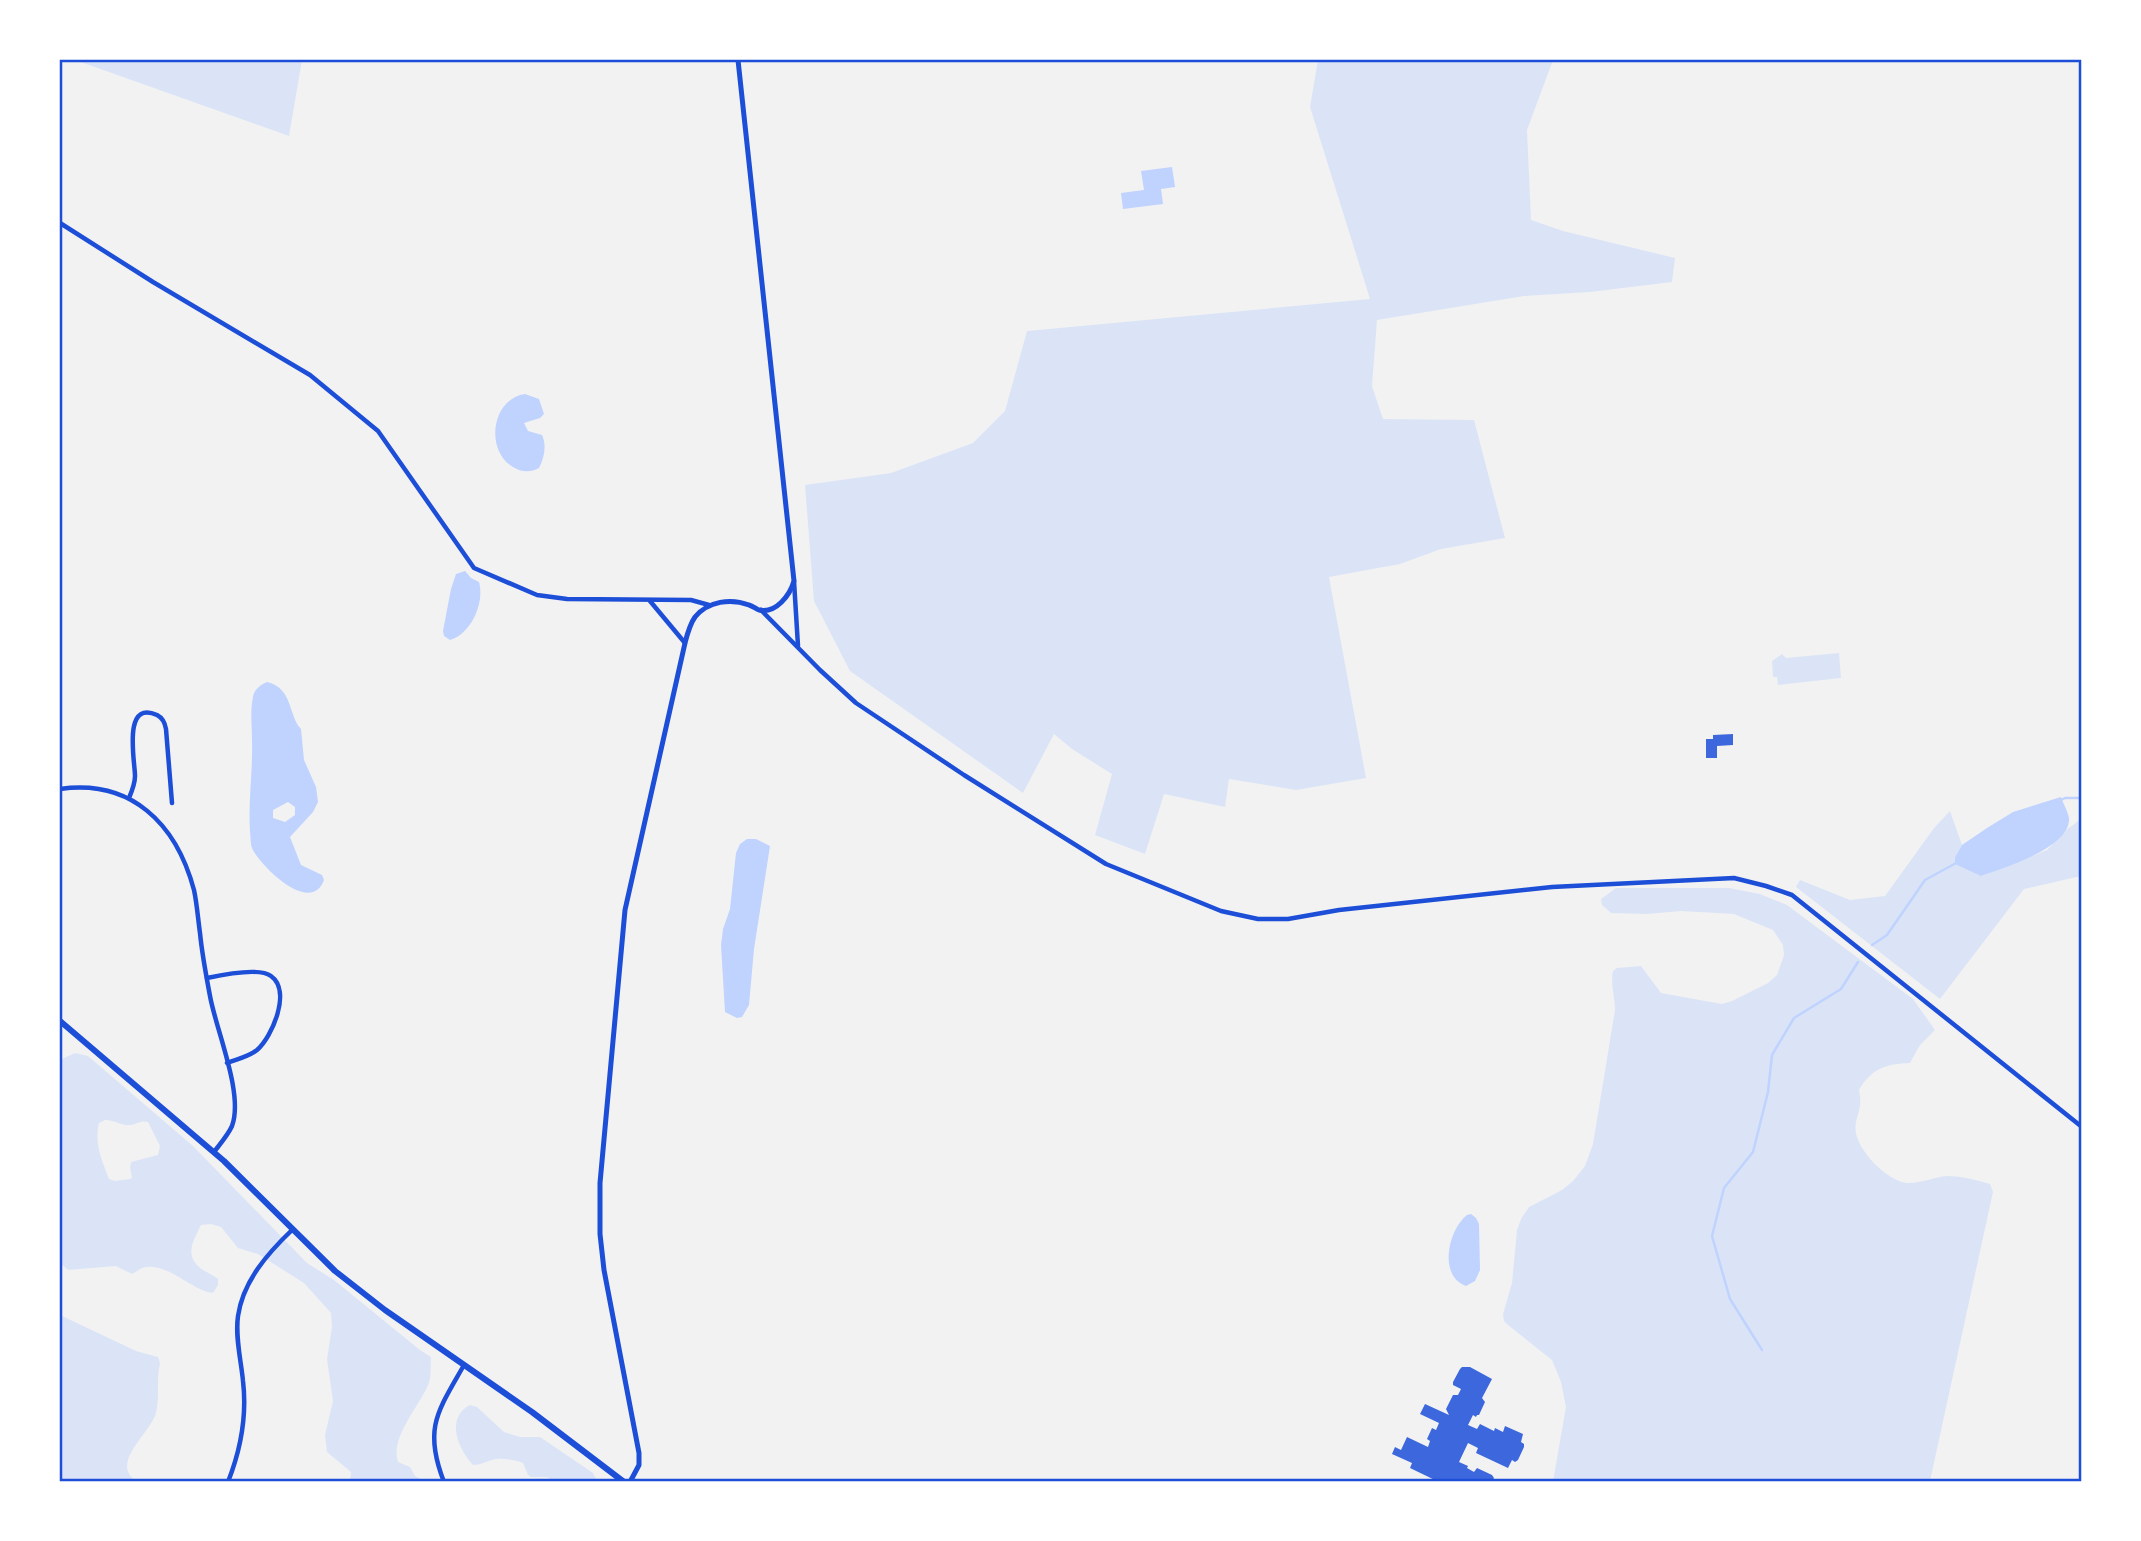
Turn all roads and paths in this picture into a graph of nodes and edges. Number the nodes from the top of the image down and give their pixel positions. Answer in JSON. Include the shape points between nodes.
{"nodes":[{"id":1,"x":738,"y":60,"type":"edge"},
{"id":2,"x":60,"y":223,"type":"edge"},
{"id":3,"x":794,"y":581,"type":"junction"},
{"id":4,"x":649,"y":600,"type":"junction"},
{"id":5,"x":709,"y":605,"type":"junction"},
{"id":6,"x":761,"y":610,"type":"junction"},
{"id":7,"x":685,"y":643,"type":"junction"},
{"id":8,"x":798,"y":647,"type":"junction"},
{"id":9,"x":60,"y":789,"type":"edge"},
{"id":10,"x":130,"y":798,"type":"junction"},
{"id":11,"x":172,"y":803,"type":"dead end"},
{"id":12,"x":207,"y":978,"type":"junction"},
{"id":13,"x":60,"y":1021,"type":"edge"},
{"id":14,"x":227,"y":1063,"type":"junction"},
{"id":15,"x":2081,"y":1128,"type":"edge"},
{"id":16,"x":214,"y":1152,"type":"junction"},
{"id":17,"x":292,"y":1230,"type":"junction"},
{"id":18,"x":464,"y":1365,"type":"junction"},
{"id":19,"x":228,"y":1482,"type":"edge"},
{"id":20,"x":444,"y":1482,"type":"edge"},
{"id":21,"x":627,"y":1482,"type":"edge"}],
"edges":[{"from":1,"to":3,"type":"street"},
{"from":2,"to":4,"type":"street","via":[[310,375],[378,431],[474,568],[537,595]]},
{"from":3,"to":6,"type":"street","via":[[787,598],[772,609]]},
{"from":3,"to":8,"type":"street"},
{"from":4,"to":5,"type":"street"},
{"from":4,"to":7,"type":"street"},
{"from":5,"to":6,"type":"street","via":[[725,601]]},
{"from":5,"to":7,"type":"street","via":[[694,618]]},
{"from":6,"to":8,"type":"street"},
{"from":7,"to":21,"type":"street","via":[[625,909],[600,1183],[604,1270],[639,1453],[639,1465]]},
{"from":8,"to":15,"type":"street","via":[[856,703],[1106,864],[1221,911],[1258,919],[1288,919],[1552,887],[1734,878],[1791,895]]},
{"from":9,"to":10,"type":"street","via":[[95,788]]},
{"from":10,"to":11,"type":"street","via":[[135,779],[133,725],[140,716],[151,713],[161,718],[166,729]]},
{"from":10,"to":12,"type":"street","via":[[166,831],[186,869],[195,896]]},
{"from":12,"to":14,"type":"street"},
{"from":12,"to":14,"type":"street","via":[[265,973],[279,989],[278,1011],[263,1043],[251,1054]]},
{"from":13,"to":16,"type":"main road"},
{"from":14,"to":16,"type":"street","via":[[235,1097],[234,1118]]},
{"from":16,"to":17,"type":"main road"},
{"from":17,"to":18,"type":"main road","via":[[335,1271]]},
{"from":17,"to":19,"type":"street","via":[[263,1262],[241,1304],[237,1333],[244,1421]]},
{"from":18,"to":20,"type":"street","via":[[433,1430]]},
{"from":18,"to":21,"type":"main road"}]}
